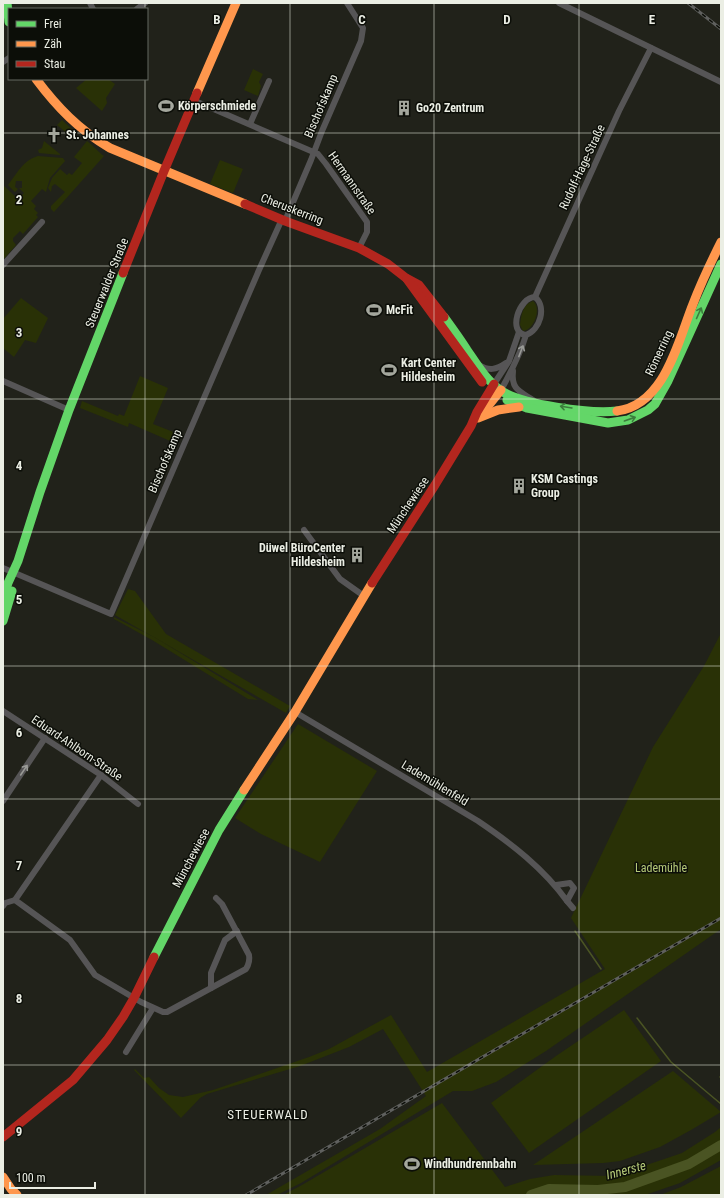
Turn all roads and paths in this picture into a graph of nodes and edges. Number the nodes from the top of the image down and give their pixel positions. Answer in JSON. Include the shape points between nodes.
{"nodes":[{"id":1,"x":236,"y":3,"type":"edge"},
{"id":2,"x":347,"y":3,"type":"edge"},
{"id":3,"x":559,"y":3,"type":"edge"},
{"id":4,"x":651,"y":48,"type":"junction"},
{"id":5,"x":38,"y":80,"type":"edge"},
{"id":6,"x":269,"y":81,"type":"dead end"},
{"id":7,"x":721,"y":82,"type":"edge"},
{"id":8,"x":195,"y":101,"type":"junction"},
{"id":9,"x":250,"y":124,"type":"junction"},
{"id":10,"x":313,"y":152,"type":"junction"},
{"id":11,"x":164,"y":171,"type":"junction"},
{"id":12,"x":283,"y":220,"type":"junction"},
{"id":13,"x":42,"y":222,"type":"dead end"},
{"id":14,"x":721,"y":242,"type":"edge"},
{"id":15,"x":359,"y":248,"type":"junction"},
{"id":16,"x":721,"y":264,"type":"edge"},
{"id":17,"x":3,"y":265,"type":"edge"},
{"id":18,"x":406,"y":278,"type":"junction"},
{"id":19,"x":536,"y":297,"type":"junction"},
{"id":20,"x":519,"y":332,"type":"junction"},
{"id":21,"x":526,"y":335,"type":"junction"},
{"id":22,"x":509,"y":360,"type":"junction"},
{"id":23,"x":476,"y":363,"type":"junction"},
{"id":24,"x":513,"y":370,"type":"junction"},
{"id":25,"x":3,"y":381,"type":"edge"},
{"id":26,"x":496,"y":390,"type":"junction"},
{"id":27,"x":538,"y":403,"type":"junction"},
{"id":28,"x":527,"y":408,"type":"junction"},
{"id":29,"x":70,"y":410,"type":"junction"},
{"id":30,"x":478,"y":418,"type":"junction"},
{"id":31,"x":471,"y":426,"type":"junction"},
{"id":32,"x":304,"y":530,"type":"dead end"},
{"id":33,"x":3,"y":568,"type":"edge"},
{"id":34,"x":13,"y":574,"type":"junction"},
{"id":35,"x":364,"y":596,"type":"junction"},
{"id":36,"x":3,"y":599,"type":"edge"},
{"id":37,"x":3,"y":620,"type":"edge"},
{"id":38,"x":3,"y":712,"type":"edge"},
{"id":39,"x":295,"y":712,"type":"junction"},
{"id":40,"x":45,"y":738,"type":"junction"},
{"id":41,"x":101,"y":775,"type":"junction"},
{"id":42,"x":3,"y":801,"type":"edge"},
{"id":43,"x":138,"y":804,"type":"dead end"},
{"id":44,"x":556,"y":885,"type":"junction"},
{"id":45,"x":216,"y":898,"type":"dead end"},
{"id":46,"x":15,"y":900,"type":"junction"},
{"id":47,"x":568,"y":901,"type":"junction"},
{"id":48,"x":3,"y":906,"type":"edge"},
{"id":49,"x":573,"y":908,"type":"dead end"},
{"id":50,"x":237,"y":931,"type":"junction"},
{"id":51,"x":211,"y":988,"type":"junction"},
{"id":52,"x":134,"y":998,"type":"junction"},
{"id":53,"x":153,"y":1008,"type":"junction"},
{"id":54,"x":126,"y":1052,"type":"dead end"},
{"id":55,"x":27,"y":1117,"type":"junction"},
{"id":56,"x":3,"y":1131,"type":"edge"},
{"id":57,"x":3,"y":1137,"type":"edge"},
{"id":58,"x":3,"y":1177,"type":"edge"},
{"id":59,"x":10,"y":1190,"type":"edge"}],
"edges":[{"from":1,"to":8,"type":"main road","name":"Steuerwalder Straße"},
{"from":2,"to":10,"type":"street","name":"Bischofskamp","via":[[361,22],[363,33]]},
{"from":3,"to":4,"type":"street"},
{"from":4,"to":7,"type":"street"},
{"from":4,"to":19,"type":"street","name":"Rudolf-Hage-Straße","via":[[619,111]]},
{"from":5,"to":11,"type":"main road","name":"Cheruskerring","via":[[64,114],[86,133],[110,148]]},
{"from":6,"to":9,"type":"street"},
{"from":8,"to":9,"type":"street","name":"Hermannstraße"},
{"from":8,"to":11,"type":"main road","name":"Steuerwalder Straße"},
{"from":9,"to":10,"type":"street","name":"Hermannstraße"},
{"from":10,"to":12,"type":"street","name":"Bischofskamp"},
{"from":10,"to":15,"type":"street","name":"Hermannstraße","via":[[322,157],[367,222],[367,232]]},
{"from":11,"to":12,"type":"main road","name":"Cheruskerring"},
{"from":11,"to":29,"type":"main road","name":"Steuerwalder Straße"},
{"from":12,"to":15,"type":"main road","name":"Cheruskerring"},
{"from":12,"to":34,"type":"street","name":"Bischofskamp","via":[[111,614]]},
{"from":13,"to":17,"type":"street"},
{"from":14,"to":27,"type":"main road","name":"Römerring","one_way":true,"via":[[668,364],[646,398],[632,407],[610,412]]},
{"from":15,"to":18,"type":"main road","name":"Cheruskerring","via":[[388,264]]},
{"from":28,"to":16,"type":"main road","name":"Römerring","one_way":true,"via":[[608,422],[628,420],[648,410],[668,381]]},
{"from":18,"to":23,"type":"main road","name":"Cheruskerring","via":[[419,285]]},
{"from":18,"to":26,"type":"main road","name":"Cheruskerring","via":[[482,382]]},
{"from":19,"to":20,"type":"street","via":[[527,298],[523,303],[517,319]]},
{"from":19,"to":21,"type":"street","via":[[540,301],[542,313],[534,330]]},
{"from":20,"to":21,"type":"street"},
{"from":20,"to":22,"type":"street"},
{"from":24,"to":21,"type":"street","one_way":true},
{"from":22,"to":23,"type":"street","via":[[494,370]]},
{"from":22,"to":26,"type":"street"},
{"from":23,"to":26,"type":"main road","name":"Cheruskerring"},
{"from":24,"to":26,"type":"street"},
{"from":24,"to":27,"type":"street","via":[[512,382],[515,387]]},
{"from":25,"to":29,"type":"street"},
{"from":26,"to":27,"type":"main road","name":"Römerring"},
{"from":26,"to":28,"type":"main road","name":"Römerring","via":[[508,401]]},
{"from":26,"to":30,"type":"main road","name":"Münchewiese"},
{"from":26,"to":31,"type":"main road","name":"Münchewiese","via":[[477,412]]},
{"from":28,"to":30,"type":"main road","name":"Münchewiese","via":[[505,407]]},
{"from":29,"to":34,"type":"main road","name":"Steuerwalder Straße"},
{"from":30,"to":31,"type":"main road","name":"Münchewiese"},
{"from":31,"to":35,"type":"main road","name":"Münchewiese"},
{"from":32,"to":35,"type":"street","via":[[340,579]]},
{"from":33,"to":34,"type":"street"},
{"from":34,"to":36,"type":"main road","name":"Steuerwalder Straße"},
{"from":34,"to":37,"type":"main road","name":"Steuerwalder Straße","via":[[14,585]]},
{"from":35,"to":39,"type":"main road","name":"Münchewiese"},
{"from":38,"to":40,"type":"street","name":"Eduard-Ahlborn-Straße"},
{"from":39,"to":44,"type":"street","name":"Lademühlenfeld","via":[[478,821],[531,860]]},
{"from":39,"to":52,"type":"main road","name":"Münchewiese","via":[[209,848]]},
{"from":40,"to":41,"type":"street","name":"Eduard-Ahlborn-Straße"},
{"from":42,"to":40,"type":"street","one_way":true},
{"from":41,"to":43,"type":"street","name":"Eduard-Ahlborn-Straße"},
{"from":41,"to":46,"type":"street"},
{"from":44,"to":47,"type":"street","name":"Lademühlenfeld"},
{"from":44,"to":47,"type":"street","via":[[570,883],[574,888]]},
{"from":45,"to":50,"type":"street"},
{"from":46,"to":48,"type":"street"},
{"from":46,"to":52,"type":"street","via":[[70,940],[95,975]]},
{"from":47,"to":49,"type":"street","name":"Lademühlenfeld"},
{"from":50,"to":51,"type":"street","via":[[225,940],[212,973]]},
{"from":50,"to":51,"type":"street","via":[[249,955],[248,964],[246,968]]},
{"from":51,"to":53,"type":"street","via":[[167,1012]]},
{"from":52,"to":53,"type":"street"},
{"from":52,"to":55,"type":"main road","name":"Münchewiese","via":[[107,1040],[82,1070]]},
{"from":53,"to":54,"type":"street"},
{"from":55,"to":56,"type":"main road","name":"Münchewiese"},
{"from":55,"to":57,"type":"main road","name":"Münchewiese"},
{"from":58,"to":59,"type":"main road"}]}
